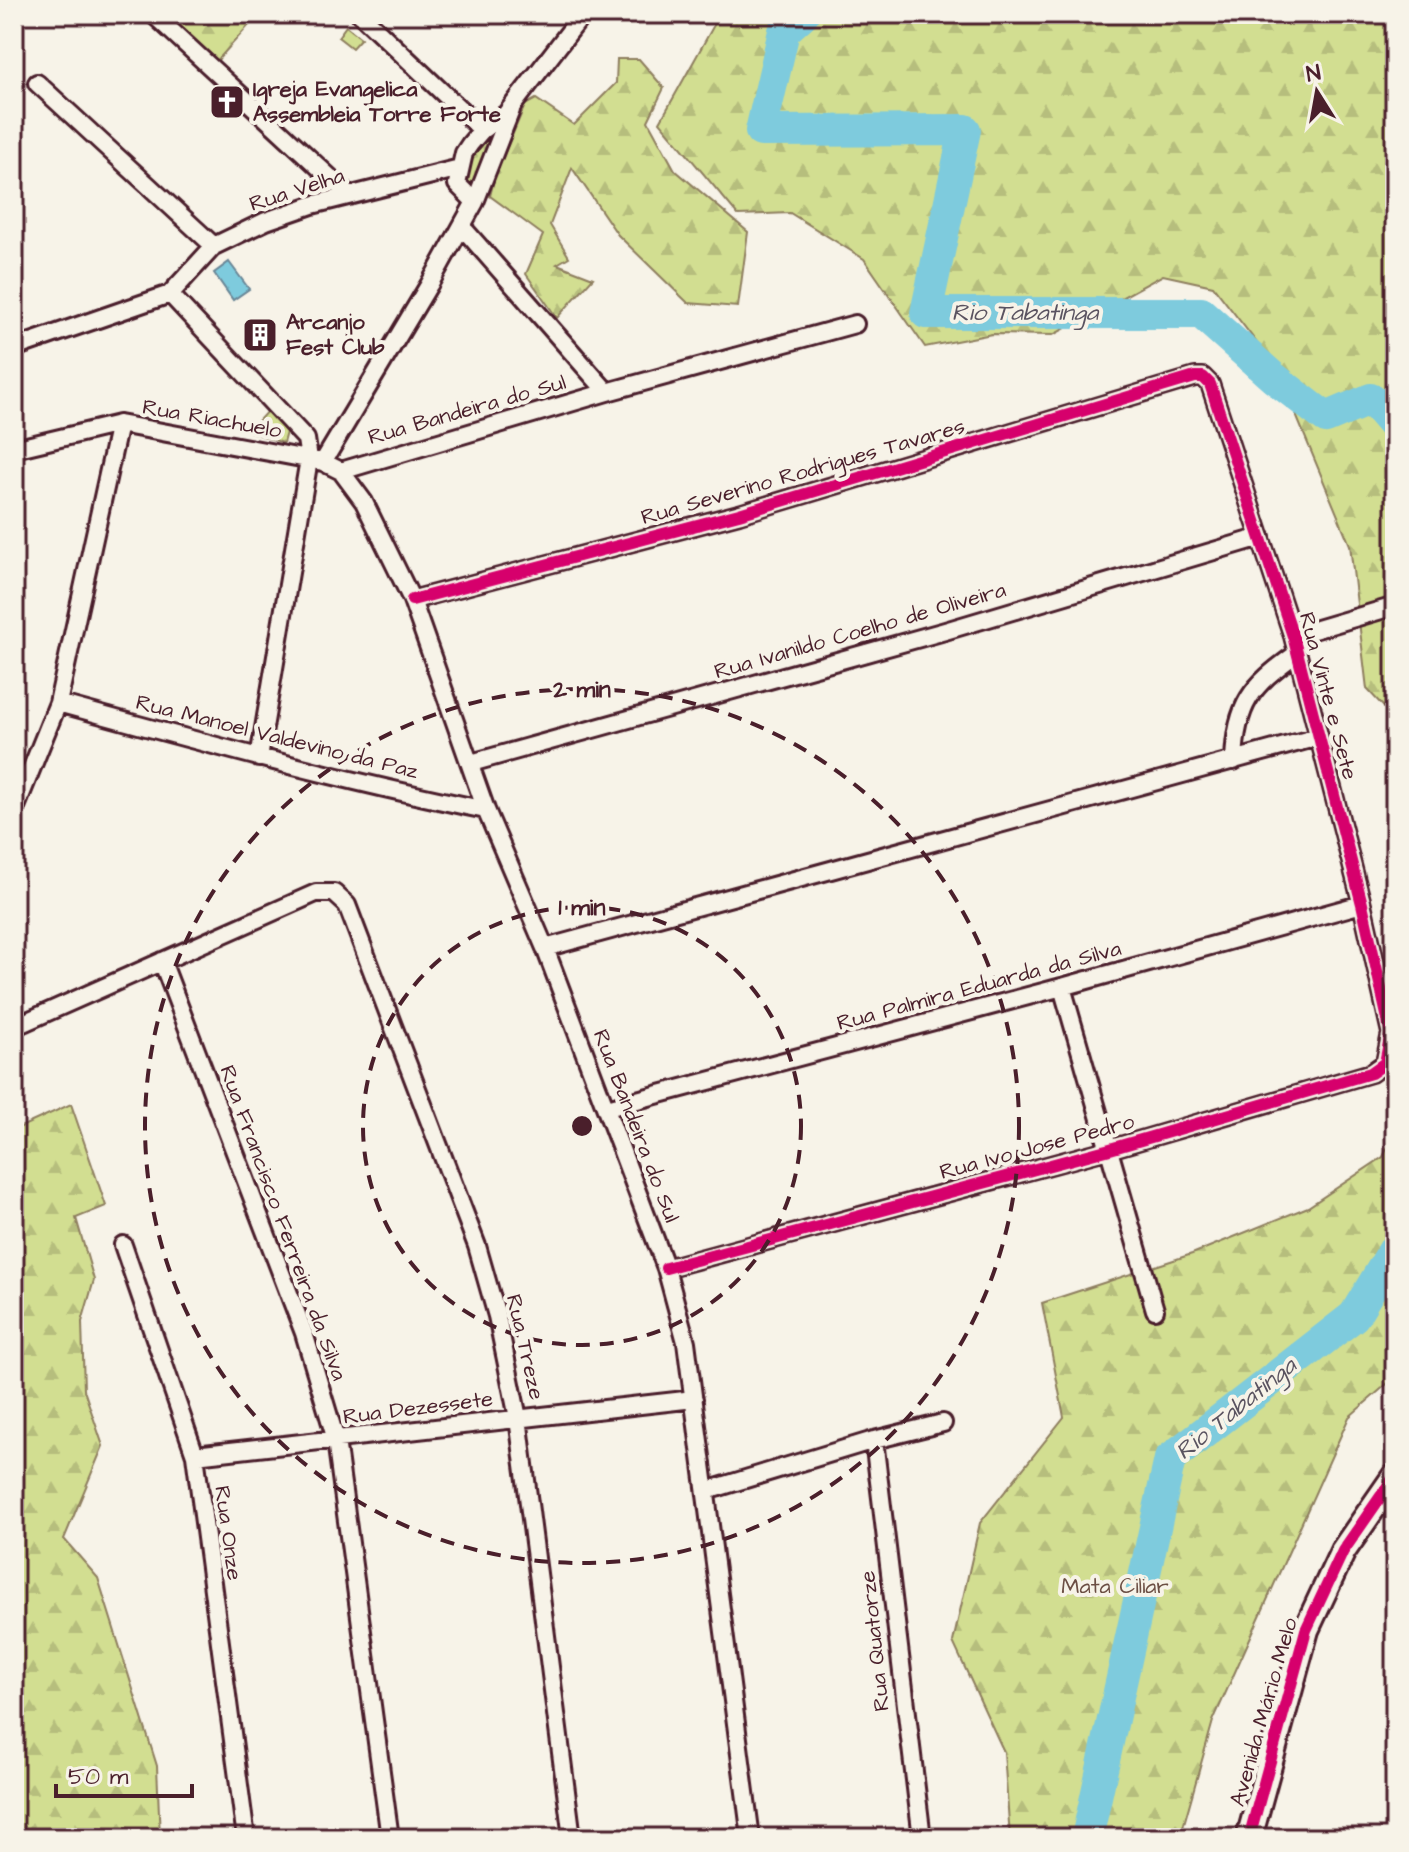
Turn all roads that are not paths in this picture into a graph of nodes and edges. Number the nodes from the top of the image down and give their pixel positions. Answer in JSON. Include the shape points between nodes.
{"nodes":[{"id":1,"x":153,"y":14,"type":"edge"},
{"id":2,"x":360,"y":14,"type":"edge"},
{"id":3,"x":583,"y":14,"type":"edge"},
{"id":4,"x":37,"y":83,"type":"dead end"},
{"id":5,"x":514,"y":103,"type":"junction"},
{"id":6,"x":482,"y":130,"type":"junction"},
{"id":7,"x":460,"y":168,"type":"junction"},
{"id":8,"x":349,"y":195,"type":"junction"},
{"id":9,"x":475,"y":202,"type":"junction"},
{"id":10,"x":463,"y":228,"type":"junction"},
{"id":11,"x":214,"y":246,"type":"junction"},
{"id":12,"x":170,"y":294,"type":"junction"},
{"id":13,"x":855,"y":324,"type":"dead end"},
{"id":14,"x":14,"y":348,"type":"edge"},
{"id":15,"x":1203,"y":377,"type":"joint"},
{"id":16,"x":607,"y":392,"type":"junction"},
{"id":17,"x":119,"y":424,"type":"junction"},
{"id":18,"x":14,"y":449,"type":"edge"},
{"id":19,"x":316,"y":460,"type":"junction"},
{"id":20,"x":341,"y":471,"type":"junction"},
{"id":21,"x":1261,"y":537,"type":"junction"},
{"id":22,"x":412,"y":600,"type":"junction"},
{"id":23,"x":1395,"y":606,"type":"edge"},
{"id":24,"x":1293,"y":636,"type":"junction"},
{"id":25,"x":1296,"y":654,"type":"junction"},
{"id":26,"x":58,"y":703,"type":"junction"},
{"id":27,"x":1318,"y":737,"type":"junction"},
{"id":28,"x":259,"y":758,"type":"junction"},
{"id":29,"x":1234,"y":761,"type":"junction"},
{"id":30,"x":471,"y":763,"type":"junction"},
{"id":31,"x":486,"y":810,"type":"junction"},
{"id":32,"x":14,"y":812,"type":"edge"},
{"id":33,"x":1362,"y":904,"type":"junction"},
{"id":34,"x":545,"y":948,"type":"junction"},
{"id":35,"x":162,"y":961,"type":"junction"},
{"id":36,"x":1062,"y":987,"type":"junction"},
{"id":37,"x":14,"y":1027,"type":"edge"},
{"id":38,"x":1391,"y":1033,"type":"joint"},
{"id":39,"x":607,"y":1108,"type":"junction"},
{"id":40,"x":1110,"y":1149,"type":"junction"},
{"id":41,"x":123,"y":1245,"type":"dead end"},
{"id":42,"x":666,"y":1268,"type":"junction"},
{"id":43,"x":1155,"y":1310,"type":"dead end"},
{"id":44,"x":694,"y":1399,"type":"junction"},
{"id":45,"x":518,"y":1418,"type":"junction"},
{"id":46,"x":943,"y":1423,"type":"dead end"},
{"id":47,"x":336,"y":1440,"type":"junction"},
{"id":48,"x":874,"y":1440,"type":"junction"},
{"id":49,"x":195,"y":1455,"type":"junction"},
{"id":50,"x":1395,"y":1476,"type":"edge"},
{"id":51,"x":706,"y":1491,"type":"junction"},
{"id":52,"x":246,"y":1838,"type":"edge"},
{"id":53,"x":390,"y":1838,"type":"edge"},
{"id":54,"x":572,"y":1838,"type":"edge"},
{"id":55,"x":751,"y":1838,"type":"edge"},
{"id":56,"x":922,"y":1838,"type":"edge"},
{"id":57,"x":1249,"y":1838,"type":"edge"}],
"edges":[{"from":1,"to":8,"type":"street"},
{"from":2,"to":6,"type":"street"},
{"from":3,"to":5,"type":"street"},
{"from":4,"to":11,"type":"street"},
{"from":5,"to":6,"type":"street"},
{"from":5,"to":9,"type":"street"},
{"from":6,"to":7,"type":"street","via":[[464,153]]},
{"from":7,"to":8,"type":"street","name":"Rua Velha"},
{"from":7,"to":9,"type":"street","via":[[457,184]]},
{"from":8,"to":11,"type":"street","name":"Rua Velha","via":[[266,221]]},
{"from":9,"to":10,"type":"street"},
{"from":10,"to":16,"type":"street","name":"Rua Bandeira do Sul"},
{"from":10,"to":19,"type":"street"},
{"from":11,"to":12,"type":"street","name":"Rua Velha"},
{"from":12,"to":14,"type":"street"},
{"from":12,"to":19,"type":"street","via":[[306,439]]},
{"from":13,"to":16,"type":"street","name":"Rua Bandeira do Sul"},
{"from":15,"to":21,"type":"street","name":"Rua Vinte e Sete","via":[[1210,384]]},
{"from":15,"to":22,"type":"street","name":"Rua Severino Rodrigues Tavares","via":[[739,514]]},
{"from":16,"to":20,"type":"street","name":"Rua Bandeira do Sul"},
{"from":17,"to":18,"type":"street","name":"Rua Riachuelo"},
{"from":17,"to":19,"type":"street","name":"Rua Riachuelo"},
{"from":17,"to":26,"type":"street"},
{"from":19,"to":20,"type":"street","name":"Rua Bandeira do Sul"},
{"from":19,"to":28,"type":"street"},
{"from":20,"to":22,"type":"street","name":"Rua Bandeira do Sul","via":[[364,502]]},
{"from":21,"to":24,"type":"street","name":"Rua Vinte e Sete"},
{"from":21,"to":30,"type":"street","name":"Rua Ivanildo Coelho de Oliveira"},
{"from":22,"to":30,"type":"street","name":"Rua Bandeira do Sul"},
{"from":23,"to":24,"type":"street"},
{"from":24,"to":25,"type":"street","name":"Rua Vinte e Sete"},
{"from":25,"to":27,"type":"street","name":"Rua Vinte e Sete"},
{"from":25,"to":29,"type":"street","via":[[1265,676],[1244,705],[1235,732]]},
{"from":26,"to":28,"type":"street","name":"Rua Manoel Valdevino da Paz"},
{"from":26,"to":32,"type":"street"},
{"from":27,"to":29,"type":"street"},
{"from":27,"to":33,"type":"street","name":"Rua Vinte e Sete"},
{"from":28,"to":31,"type":"street","name":"Rua Manoel Valdevino da Paz"},
{"from":29,"to":34,"type":"street"},
{"from":30,"to":31,"type":"street","name":"Rua Bandeira do Sul"},
{"from":31,"to":34,"type":"street","name":"Rua Bandeira do Sul"},
{"from":33,"to":36,"type":"street","name":"Rua Palmira Eduarda da Silva"},
{"from":33,"to":38,"type":"street","name":"Rua Vinte e Sete"},
{"from":34,"to":39,"type":"street","name":"Rua Bandeira do Sul"},
{"from":35,"to":37,"type":"street"},
{"from":35,"to":45,"type":"street","name":"Rua Treze","via":[[316,893],[334,893],[347,905],[477,1246]]},
{"from":35,"to":47,"type":"street","name":"Rua Francisco Ferreira da Silva","via":[[304,1333]]},
{"from":36,"to":39,"type":"street","name":"Rua Palmira Eduarda da Silva"},
{"from":36,"to":40,"type":"street"},
{"from":38,"to":40,"type":"street","name":"Rua Ivo Jose Pedro","via":[[1385,1063],[1371,1073]]},
{"from":39,"to":42,"type":"street","name":"Rua Bandeira do Sul"},
{"from":40,"to":42,"type":"street","name":"Rua Ivo Jose Pedro"},
{"from":40,"to":43,"type":"street"},
{"from":41,"to":49,"type":"street","name":"Rua Onze"},
{"from":42,"to":44,"type":"street","name":"Rua Bandeira do Sul","via":[[686,1342]]},
{"from":44,"to":45,"type":"street","name":"Rua Dezessete"},
{"from":44,"to":51,"type":"street","name":"Rua Bandeira do Sul"},
{"from":45,"to":47,"type":"street","name":"Rua Dezessete"},
{"from":45,"to":54,"type":"street","name":"Rua Treze"},
{"from":46,"to":48,"type":"street"},
{"from":47,"to":49,"type":"street","name":"Rua Dezessete"},
{"from":47,"to":53,"type":"street","name":"Rua Francisco Ferreira da Silva"},
{"from":48,"to":51,"type":"street"},
{"from":48,"to":56,"type":"street","name":"Rua Quatorze"},
{"from":49,"to":52,"type":"street","name":"Rua Onze"},
{"from":50,"to":57,"type":"main road","name":"Avenida Mário Melo","via":[[1343,1551],[1306,1630]]},
{"from":51,"to":55,"type":"street","name":"Rua Bandeira do Sul"}]}
